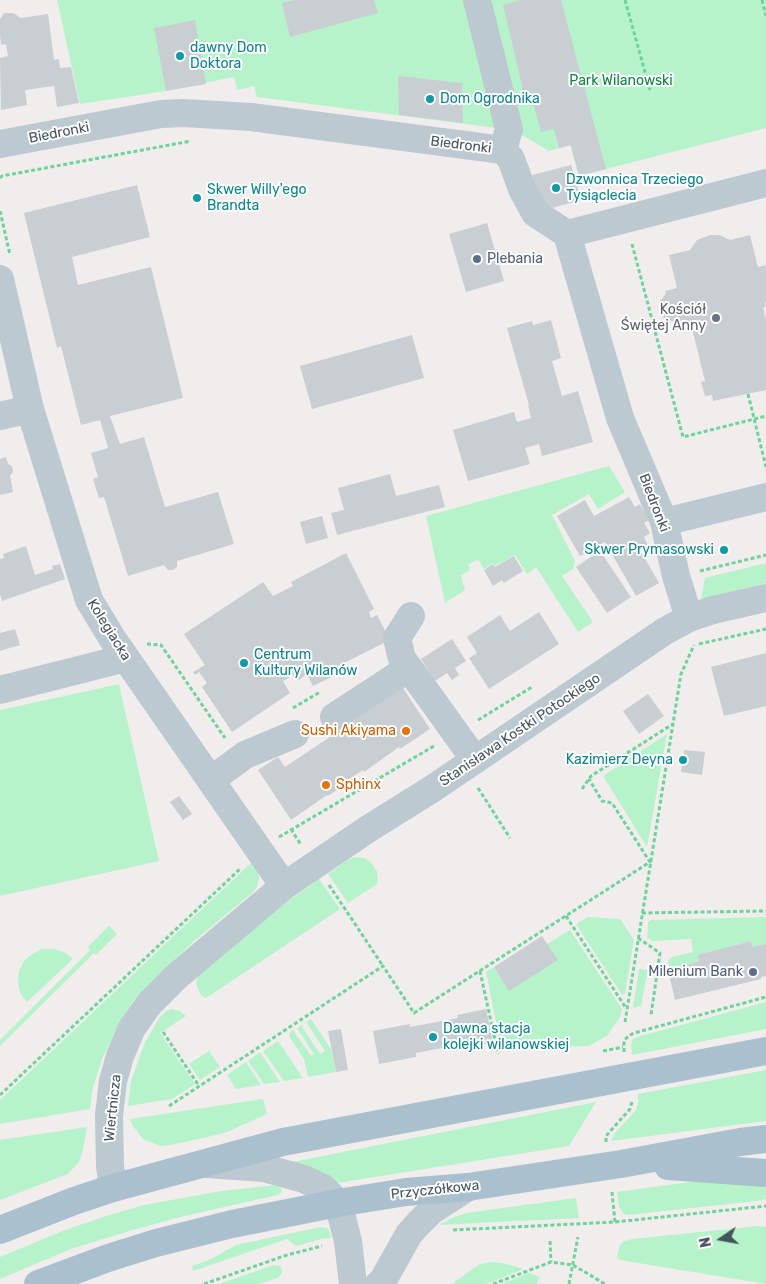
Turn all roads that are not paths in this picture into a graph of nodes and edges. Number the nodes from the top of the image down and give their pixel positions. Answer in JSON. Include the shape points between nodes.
{"nodes":[{"id":1,"x":477,"y":0,"type":"edge"},
{"id":2,"x":0,"y":144,"type":"edge"},
{"id":3,"x":507,"y":155,"type":"junction"},
{"id":4,"x":766,"y":182,"type":"edge"},
{"id":5,"x":567,"y":234,"type":"junction"},
{"id":6,"x":0,"y":279,"type":"edge"},
{"id":7,"x":30,"y":409,"type":"junction"},
{"id":8,"x":0,"y":416,"type":"edge"},
{"id":9,"x":766,"y":497,"type":"edge"},
{"id":10,"x":664,"y":522,"type":"junction"},
{"id":11,"x":766,"y":598,"type":"edge"},
{"id":12,"x":411,"y":616,"type":"dead end"},
{"id":13,"x":689,"y":618,"type":"junction"},
{"id":14,"x":133,"y":651,"type":"junction"},
{"id":15,"x":408,"y":668,"type":"junction"},
{"id":16,"x":0,"y":690,"type":"edge"},
{"id":17,"x":334,"y":718,"type":"dead end"},
{"id":18,"x":295,"y":734,"type":"dead end"},
{"id":19,"x":474,"y":771,"type":"junction"},
{"id":20,"x":211,"y":780,"type":"junction"},
{"id":21,"x":284,"y":886,"type":"junction"},
{"id":22,"x":766,"y":1051,"type":"edge"},
{"id":23,"x":766,"y":1139,"type":"edge"},
{"id":24,"x":206,"y":1164,"type":"junction"},
{"id":25,"x":621,"y":1164,"type":"junction"},
{"id":26,"x":766,"y":1173,"type":"edge"},
{"id":27,"x":468,"y":1187,"type":"junction"},
{"id":28,"x":114,"y":1188,"type":"junction"},
{"id":29,"x":338,"y":1203,"type":"junction"},
{"id":30,"x":0,"y":1230,"type":"edge"},
{"id":31,"x":38,"y":1284,"type":"edge"},
{"id":32,"x":354,"y":1284,"type":"edge"},
{"id":33,"x":379,"y":1284,"type":"edge"}],
"edges":[{"from":1,"to":3,"type":"street","via":[[509,129]]},
{"from":2,"to":3,"type":"street","name":"Biedronki","via":[[161,114],[183,113],[251,117]]},
{"from":3,"to":5,"type":"street","via":[[535,213]]},
{"from":4,"to":5,"type":"street"},
{"from":5,"to":10,"type":"street","name":"Biedronki","via":[[620,418]]},
{"from":6,"to":7,"type":"street","name":"Kolegiacka"},
{"from":7,"to":8,"type":"street"},
{"from":7,"to":14,"type":"street","name":"Kolegiacka","via":[[89,600]]},
{"from":9,"to":10,"type":"street"},
{"from":10,"to":13,"type":"street","name":"Biedronki"},
{"from":11,"to":13,"type":"street","name":"Stanisława Kostki Potockiego"},
{"from":12,"to":15,"type":"street","via":[[397,638],[402,659]]},
{"from":13,"to":19,"type":"street","name":"Stanisława Kostki Potockiego","via":[[665,631]]},
{"from":14,"to":16,"type":"street"},
{"from":14,"to":20,"type":"street","name":"Kolegiacka"},
{"from":15,"to":17,"type":"street"},
{"from":15,"to":19,"type":"street"},
{"from":18,"to":20,"type":"street","via":[[245,755]]},
{"from":19,"to":21,"type":"street","name":"Stanisława Kostki Potockiego","via":[[368,829]]},
{"from":20,"to":21,"type":"street","name":"Kolegiacka"},
{"from":21,"to":28,"type":"street","name":"Wiertnicza","via":[[177,976],[132,1028],[113,1080],[108,1140]]},
{"from":22,"to":24,"type":"main road","via":[[283,1142]]},
{"from":23,"to":25,"type":"main road","name":"Przyczółkowa"},
{"from":24,"to":28,"type":"main road"},
{"from":24,"to":29,"type":"street","via":[[264,1168],[304,1179],[323,1188]]},
{"from":25,"to":26,"type":"main road"},
{"from":25,"to":27,"type":"main road","name":"Przyczółkowa"},
{"from":27,"to":29,"type":"main road","name":"Przyczółkowa","via":[[406,1192]]},
{"from":27,"to":33,"type":"street","via":[[431,1211],[418,1224]]},
{"from":28,"to":30,"type":"main road"},
{"from":29,"to":31,"type":"main road","name":"Przyczółkowa","via":[[201,1231],[108,1258]]},
{"from":29,"to":32,"type":"street"}]}
